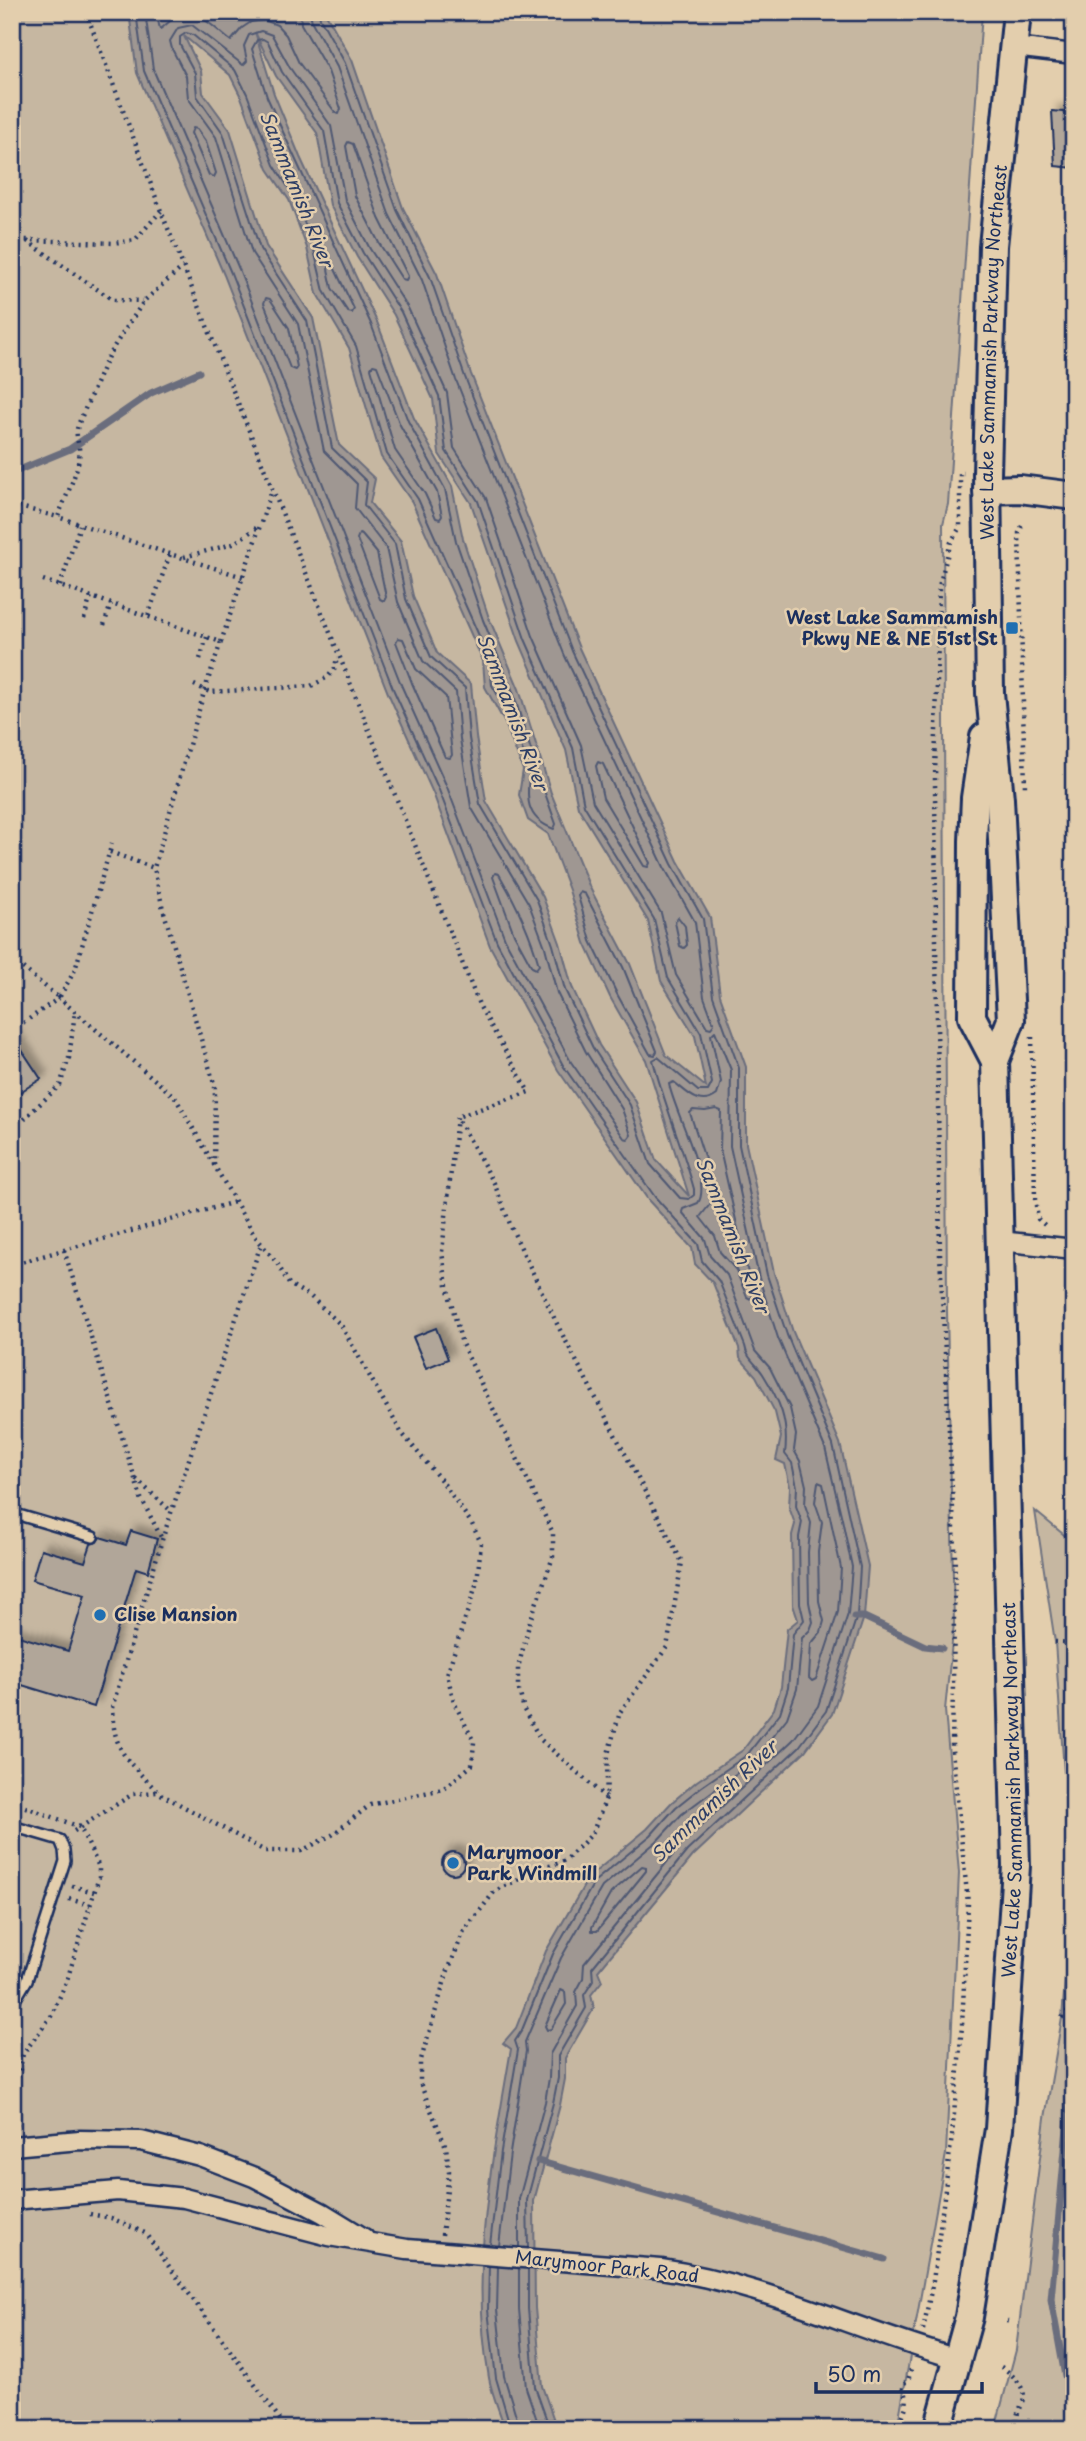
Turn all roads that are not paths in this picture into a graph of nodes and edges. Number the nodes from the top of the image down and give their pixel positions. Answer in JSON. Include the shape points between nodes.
{"nodes":[{"id":1,"x":1017,"y":12,"type":"edge"},
{"id":2,"x":1014,"y":47,"type":"junction"},
{"id":3,"x":1074,"y":54,"type":"edge"},
{"id":4,"x":987,"y":490,"type":"junction"},
{"id":5,"x":1074,"y":496,"type":"edge"},
{"id":6,"x":990,"y":694,"type":"junction"},
{"id":7,"x":995,"y":1061,"type":"junction"},
{"id":8,"x":1000,"y":1241,"type":"junction"},
{"id":9,"x":1074,"y":1250,"type":"edge"},
{"id":10,"x":12,"y":1513,"type":"edge"},
{"id":11,"x":93,"y":1537,"type":"dead end"},
{"id":12,"x":12,"y":1826,"type":"edge"},
{"id":13,"x":12,"y":2005,"type":"edge"},
{"id":14,"x":15,"y":2141,"type":"edge"},
{"id":15,"x":12,"y":2200,"type":"edge"},
{"id":16,"x":370,"y":2242,"type":"junction"},
{"id":17,"x":958,"y":2359,"type":"junction"},
{"id":18,"x":938,"y":2429,"type":"edge"}],
"edges":[{"from":1,"to":2,"type":"main road","name":"West Lake Sammamish Parkway Northeast"},
{"from":2,"to":3,"type":"street"},
{"from":2,"to":4,"type":"main road","name":"West Lake Sammamish Parkway Northeast","via":[[993,246]]},
{"from":4,"to":5,"type":"main road"},
{"from":4,"to":6,"type":"main road","name":"West Lake Sammamish Parkway Northeast"},
{"from":6,"to":7,"type":"main road","name":"West Lake Sammamish Parkway Northeast","via":[[1011,1020]]},
{"from":6,"to":7,"type":"main road","name":"West Lake Sammamish Parkway Northeast","via":[[975,798],[972,1017]]},
{"from":7,"to":8,"type":"main road","name":"West Lake Sammamish Parkway Northeast"},
{"from":8,"to":9,"type":"street"},
{"from":8,"to":17,"type":"main road","name":"West Lake Sammamish Parkway Northeast","via":[[1016,1866],[999,2129]]},
{"from":10,"to":11,"type":"lane"},
{"from":12,"to":13,"type":"lane","via":[[60,1840],[65,1850],[27,1980]]},
{"from":14,"to":16,"type":"street","name":"Marymoor Park Road","via":[[141,2141],[200,2156],[254,2177]]},
{"from":15,"to":16,"type":"street","name":"Marymoor Park Road","via":[[118,2191],[184,2198]]},
{"from":16,"to":17,"type":"street","name":"Marymoor Park Road","via":[[407,2249],[452,2246],[675,2271],[740,2285]]},
{"from":17,"to":18,"type":"main road","name":"West Lake Sammamish Parkway Northeast"}]}
